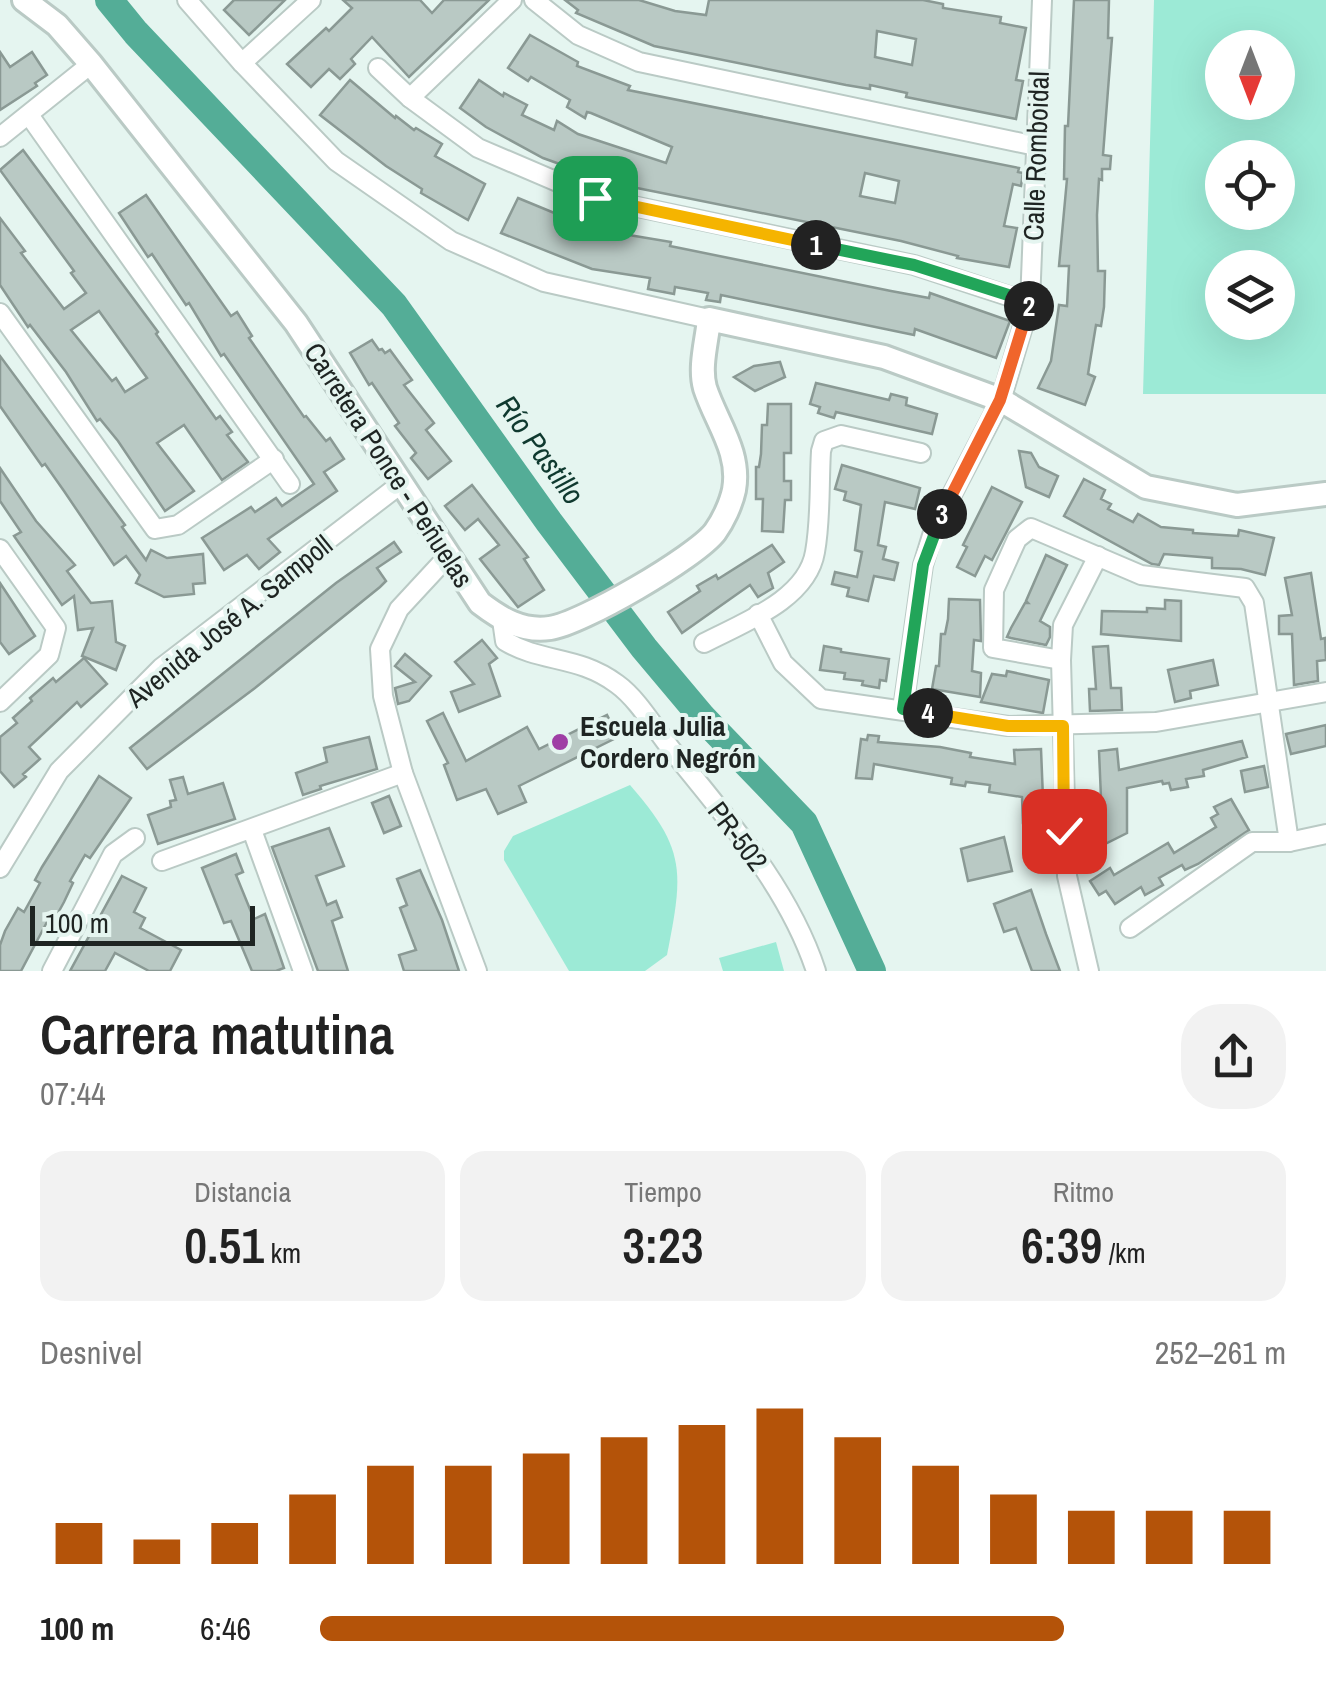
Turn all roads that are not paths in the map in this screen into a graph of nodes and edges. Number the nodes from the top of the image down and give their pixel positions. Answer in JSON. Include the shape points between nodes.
{"nodes":[{"id":1,"x":24,"y":0,"type":"edge"},
{"id":2,"x":188,"y":0,"type":"edge"},
{"id":3,"x":310,"y":0,"type":"edge"},
{"id":4,"x":512,"y":0,"type":"edge"},
{"id":5,"x":534,"y":0,"type":"edge"},
{"id":6,"x":1042,"y":0,"type":"edge"},
{"id":7,"x":242,"y":63,"type":"junction"},
{"id":8,"x":90,"y":64,"type":"junction"},
{"id":9,"x":378,"y":68,"type":"dead end"},
{"id":10,"x":410,"y":98,"type":"junction"},
{"id":11,"x":29,"y":116,"type":"junction"},
{"id":12,"x":0,"y":136,"type":"edge"},
{"id":13,"x":1036,"y":146,"type":"junction"},
{"id":14,"x":1030,"y":302,"type":"junction"},
{"id":15,"x":0,"y":313,"type":"edge"},
{"id":16,"x":709,"y":319,"type":"junction"},
{"id":17,"x":1000,"y":400,"type":"junction"},
{"id":18,"x":921,"y":453,"type":"dead end"},
{"id":19,"x":274,"y":459,"type":"junction"},
{"id":20,"x":402,"y":483,"type":"junction"},
{"id":21,"x":290,"y":484,"type":"dead end"},
{"id":22,"x":1326,"y":494,"type":"edge"},
{"id":23,"x":0,"y":549,"type":"edge"},
{"id":24,"x":449,"y":555,"type":"junction"},
{"id":25,"x":1098,"y":556,"type":"junction"},
{"id":26,"x":758,"y":614,"type":"junction"},
{"id":27,"x":502,"y":620,"type":"junction"},
{"id":28,"x":704,"y":643,"type":"dead end"},
{"id":29,"x":1061,"y":660,"type":"junction"},
{"id":30,"x":1326,"y":692,"type":"edge"},
{"id":31,"x":0,"y":702,"type":"edge"},
{"id":32,"x":1272,"y":704,"type":"junction"},
{"id":33,"x":903,"y":709,"type":"junction"},
{"id":34,"x":1063,"y":726,"type":"junction"},
{"id":35,"x":403,"y":773,"type":"junction"},
{"id":36,"x":252,"y":830,"type":"junction"},
{"id":37,"x":1326,"y":834,"type":"edge"},
{"id":38,"x":135,"y":838,"type":"dead end"},
{"id":39,"x":1289,"y":842,"type":"junction"},
{"id":40,"x":162,"y":861,"type":"dead end"},
{"id":41,"x":0,"y":868,"type":"edge"},
{"id":42,"x":1130,"y":928,"type":"dead end"},
{"id":43,"x":52,"y":971,"type":"edge"},
{"id":44,"x":303,"y":971,"type":"edge"},
{"id":45,"x":477,"y":971,"type":"edge"},
{"id":46,"x":816,"y":971,"type":"edge"},
{"id":47,"x":1089,"y":971,"type":"edge"}],
"edges":[{"from":1,"to":8,"type":"main road","name":"Carretera Ponce - Peñuelas","via":[[57,25]]},
{"from":2,"to":7,"type":"street"},
{"from":3,"to":7,"type":"street"},
{"from":4,"to":10,"type":"street"},
{"from":5,"to":13,"type":"street","via":[[578,36],[639,62]]},
{"from":6,"to":13,"type":"street","name":"Calle Romboidal"},
{"from":7,"to":16,"type":"street","via":[[336,161],[451,241],[544,282]]},
{"from":8,"to":11,"type":"street"},
{"from":8,"to":20,"type":"main road","name":"Carretera Ponce - Peñuelas","via":[[296,322]]},
{"from":9,"to":10,"type":"street"},
{"from":10,"to":14,"type":"street","via":[[478,148],[595,198],[914,265]]},
{"from":11,"to":12,"type":"street"},
{"from":11,"to":19,"type":"street"},
{"from":13,"to":14,"type":"street","name":"Calle Romboidal"},
{"from":14,"to":17,"type":"street","name":"Calle Romboidal"},
{"from":15,"to":19,"type":"street","via":[[156,529],[178,526]]},
{"from":16,"to":17,"type":"main road","via":[[884,357]]},
{"from":16,"to":27,"type":"main road","via":[[704,386],[735,466],[734,490],[714,533],[573,622],[548,629]]},
{"from":17,"to":22,"type":"main road","via":[[1146,487],[1237,505]]},
{"from":17,"to":33,"type":"street","name":"Calle Romboidal","via":[[923,565]]},
{"from":18,"to":26,"type":"street","via":[[841,436],[824,441],[815,554],[789,594]]},
{"from":19,"to":21,"type":"street"},
{"from":20,"to":24,"type":"main road","name":"Carretera Ponce - Peñuelas"},
{"from":20,"to":41,"type":"street","name":"Avenida José A. Sampoll","via":[[161,668],[58,770]]},
{"from":23,"to":31,"type":"street","via":[[56,628],[49,655]]},
{"from":24,"to":27,"type":"main road","name":"Carretera Ponce - Peñuelas","via":[[480,603]]},
{"from":24,"to":35,"type":"street","via":[[400,609],[380,649]]},
{"from":25,"to":29,"type":"street","via":[[1064,626]]},
{"from":25,"to":29,"type":"street","via":[[1031,528],[1017,539],[994,590],[994,648]]},
{"from":25,"to":32,"type":"street","via":[[1142,575],[1245,588],[1254,603]]},
{"from":26,"to":28,"type":"street"},
{"from":26,"to":33,"type":"street","via":[[783,663],[820,699]]},
{"from":27,"to":46,"type":"street","name":"PR-502","number":"PR-502","via":[[505,641],[520,650],[582,663],[620,686],[755,854],[803,931]]},
{"from":29,"to":34,"type":"street"},
{"from":30,"to":32,"type":"street"},
{"from":32,"to":34,"type":"street","via":[[1156,722]]},
{"from":32,"to":39,"type":"street"},
{"from":33,"to":34,"type":"street","via":[[1008,726]]},
{"from":34,"to":47,"type":"street","via":[[1066,876]]},
{"from":35,"to":36,"type":"street"},
{"from":35,"to":45,"type":"street"},
{"from":36,"to":40,"type":"street"},
{"from":36,"to":44,"type":"street"},
{"from":37,"to":39,"type":"street"},
{"from":38,"to":43,"type":"street","via":[[113,854]]},
{"from":39,"to":42,"type":"street","via":[[1252,842]]}]}
